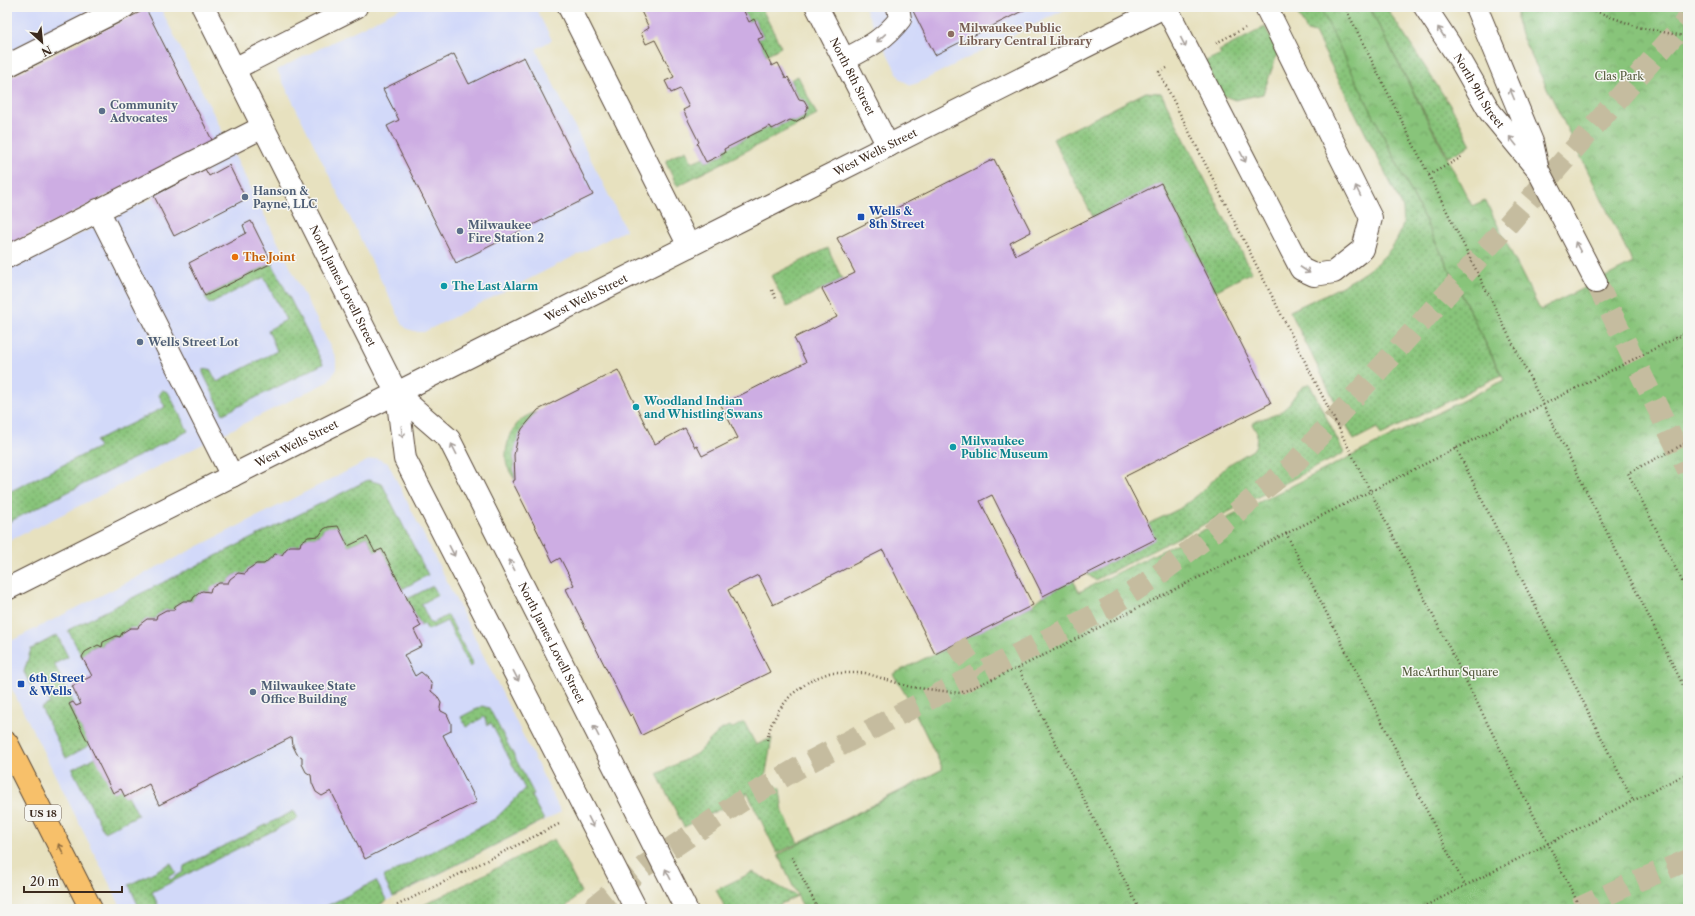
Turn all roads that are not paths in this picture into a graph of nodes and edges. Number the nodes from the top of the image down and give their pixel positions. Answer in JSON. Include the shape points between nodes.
{"nodes":[{"id":1,"x":124,"y":7,"type":"edge"},
{"id":2,"x":203,"y":7,"type":"edge"},
{"id":3,"x":356,"y":7,"type":"edge"},
{"id":4,"x":569,"y":7,"type":"edge"},
{"id":5,"x":818,"y":7,"type":"edge"},
{"id":6,"x":898,"y":7,"type":"edge"},
{"id":7,"x":1165,"y":7,"type":"edge"},
{"id":8,"x":1425,"y":7,"type":"edge"},
{"id":9,"x":1479,"y":10,"type":"edge"},
{"id":10,"x":1268,"y":11,"type":"edge"},
{"id":11,"x":844,"y":60,"type":"junction"},
{"id":12,"x":7,"y":66,"type":"edge"},
{"id":13,"x":234,"y":69,"type":"junction"},
{"id":14,"x":263,"y":127,"type":"junction"},
{"id":15,"x":888,"y":146,"type":"junction"},
{"id":16,"x":1538,"y":170,"type":"junction"},
{"id":17,"x":98,"y":210,"type":"junction"},
{"id":18,"x":689,"y":246,"type":"junction"},
{"id":19,"x":7,"y":256,"type":"edge"},
{"id":20,"x":1596,"y":282,"type":"tunnel mouth"},
{"id":21,"x":397,"y":394,"type":"junction"},
{"id":22,"x":232,"y":476,"type":"junction"},
{"id":23,"x":7,"y":589,"type":"edge"},
{"id":24,"x":7,"y":743,"type":"edge"},
{"id":25,"x":91,"y":909,"type":"edge"},
{"id":26,"x":636,"y":909,"type":"edge"},
{"id":27,"x":686,"y":909,"type":"edge"}],
"edges":[{"from":1,"to":12,"type":"street"},
{"from":2,"to":13,"type":"street","name":"North James Lovell Street"},
{"from":3,"to":13,"type":"street"},
{"from":4,"to":18,"type":"street"},
{"from":5,"to":11,"type":"street","name":"North 8th Street"},
{"from":6,"to":11,"type":"street","one_way":true,"via":[[900,19],[892,28],[877,42]]},
{"from":7,"to":10,"type":"street","one_way":true,"via":[[1301,269],[1314,275],[1334,272],[1363,249],[1371,218]]},
{"from":7,"to":15,"type":"street","name":"West Wells Street"},
{"from":16,"to":8,"type":"street","name":"North 9th Street","one_way":true,"via":[[1490,112]]},
{"from":16,"to":9,"type":"street","name":"North 9th Street","one_way":true,"via":[[1532,142]]},
{"from":11,"to":15,"type":"street","name":"North 8th Street"},
{"from":13,"to":14,"type":"street","name":"North James Lovell Street"},
{"from":14,"to":17,"type":"street"},
{"from":14,"to":21,"type":"street","name":"North James Lovell Street"},
{"from":15,"to":18,"type":"street","name":"West Wells Street"},
{"from":20,"to":16,"type":"street","name":"North 9th Street","one_way":true},
{"from":17,"to":19,"type":"street"},
{"from":17,"to":22,"type":"street"},
{"from":18,"to":21,"type":"street","name":"West Wells Street"},
{"from":21,"to":22,"type":"street","name":"West Wells Street"},
{"from":21,"to":26,"type":"street","name":"North James Lovell Street","one_way":true,"via":[[405,459]]},
{"from":27,"to":21,"type":"street","name":"North James Lovell Street","one_way":true,"via":[[449,438]]},
{"from":22,"to":23,"type":"street","name":"West Wells Street"},
{"from":25,"to":24,"type":"main road","number":"US 18","one_way":true}]}
